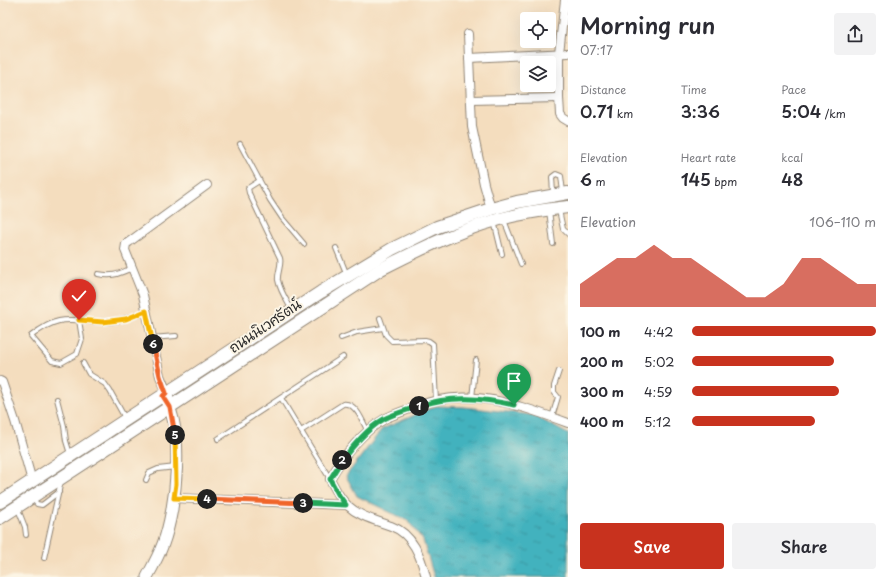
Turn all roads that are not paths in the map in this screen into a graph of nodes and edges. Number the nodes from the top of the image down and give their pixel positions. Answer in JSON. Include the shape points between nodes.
{"nodes":[{"id":1,"x":565,"y":0,"type":"edge"},
{"id":2,"x":566,"y":13,"type":"edge"},
{"id":3,"x":468,"y":34,"type":"dead end"},
{"id":4,"x":559,"y":53,"type":"junction"},
{"id":5,"x":568,"y":53,"type":"edge"},
{"id":6,"x":469,"y":58,"type":"junction"},
{"id":7,"x":558,"y":98,"type":"junction"},
{"id":8,"x":471,"y":100,"type":"junction"},
{"id":9,"x":568,"y":121,"type":"edge"},
{"id":10,"x":240,"y":144,"type":"dead end"},
{"id":11,"x":259,"y":181,"type":"junction"},
{"id":12,"x":207,"y":185,"type":"dead end"},
{"id":13,"x":562,"y":194,"type":"edge"},
{"id":14,"x":559,"y":208,"type":"edge"},
{"id":15,"x":492,"y":209,"type":"junction"},
{"id":16,"x":499,"y":220,"type":"junction"},
{"id":17,"x":568,"y":234,"type":"edge"},
{"id":18,"x":304,"y":244,"type":"dead end"},
{"id":19,"x":553,"y":244,"type":"dead end"},
{"id":20,"x":336,"y":248,"type":"dead end"},
{"id":21,"x":502,"y":254,"type":"dead end"},
{"id":22,"x":521,"y":264,"type":"dead end"},
{"id":23,"x":132,"y":268,"type":"junction"},
{"id":24,"x":98,"y":274,"type":"dead end"},
{"id":25,"x":347,"y":276,"type":"junction"},
{"id":26,"x":292,"y":310,"type":"junction"},
{"id":27,"x":146,"y":311,"type":"junction"},
{"id":28,"x":380,"y":318,"type":"dead end"},
{"id":29,"x":79,"y":320,"type":"junction"},
{"id":30,"x":383,"y":328,"type":"junction"},
{"id":31,"x":176,"y":336,"type":"dead end"},
{"id":32,"x":152,"y":338,"type":"junction"},
{"id":33,"x":342,"y":338,"type":"dead end"},
{"id":34,"x":343,"y":357,"type":"dead end"},
{"id":35,"x":476,"y":360,"type":"dead end"},
{"id":36,"x":83,"y":363,"type":"dead end"},
{"id":37,"x":559,"y":371,"type":"dead end"},
{"id":38,"x":0,"y":381,"type":"edge"},
{"id":39,"x":165,"y":394,"type":"junction"},
{"id":40,"x":281,"y":398,"type":"junction"},
{"id":41,"x":472,"y":398,"type":"junction"},
{"id":42,"x":57,"y":399,"type":"dead end"},
{"id":43,"x":436,"y":400,"type":"junction"},
{"id":44,"x":172,"y":406,"type":"junction"},
{"id":45,"x":552,"y":418,"type":"junction"},
{"id":46,"x":126,"y":420,"type":"junction"},
{"id":47,"x":568,"y":424,"type":"edge"},
{"id":48,"x":301,"y":431,"type":"junction"},
{"id":49,"x":368,"y":432,"type":"junction"},
{"id":50,"x":218,"y":439,"type":"dead end"},
{"id":51,"x":98,"y":446,"type":"junction"},
{"id":52,"x":70,"y":456,"type":"junction"},
{"id":53,"x":176,"y":467,"type":"junction"},
{"id":54,"x":62,"y":477,"type":"junction"},
{"id":55,"x":330,"y":479,"type":"junction"},
{"id":56,"x":146,"y":480,"type":"dead end"},
{"id":57,"x":32,"y":481,"type":"junction"},
{"id":58,"x":60,"y":491,"type":"junction"},
{"id":59,"x":32,"y":497,"type":"junction"},
{"id":60,"x":174,"y":498,"type":"junction"},
{"id":61,"x":0,"y":502,"type":"edge"},
{"id":62,"x":346,"y":505,"type":"junction"},
{"id":63,"x":17,"y":506,"type":"junction"},
{"id":64,"x":0,"y":518,"type":"edge"},
{"id":65,"x":26,"y":535,"type":"dead end"},
{"id":66,"x":44,"y":558,"type":"dead end"},
{"id":67,"x":148,"y":577,"type":"edge"},
{"id":68,"x":426,"y":577,"type":"edge"}],
"edges":[{"from":1,"to":2,"type":"street"},
{"from":2,"to":4,"type":"street"},
{"from":3,"to":6,"type":"street"},
{"from":4,"to":5,"type":"street"},
{"from":4,"to":6,"type":"street"},
{"from":4,"to":7,"type":"street"},
{"from":6,"to":8,"type":"street"},
{"from":7,"to":8,"type":"street"},
{"from":7,"to":9,"type":"street","via":[[560,114]]},
{"from":8,"to":15,"type":"street","via":[[472,127]]},
{"from":10,"to":11,"type":"lane"},
{"from":11,"to":18,"type":"lane","via":[[282,218]]},
{"from":11,"to":26,"type":"lane","via":[[248,188],[248,193],[280,258],[278,281]]},
{"from":12,"to":23,"type":"street","via":[[126,244],[125,250]]},
{"from":13,"to":15,"type":"main road","name":"ถนนนิเวศรัตน์"},
{"from":14,"to":16,"type":"main road","name":"ถนนนิเวศรัตน์"},
{"from":14,"to":17,"type":"lane","via":[[563,229]]},
{"from":14,"to":19,"type":"lane"},
{"from":15,"to":25,"type":"main road","name":"ถนนนิเวศรัตน์","via":[[426,232]]},
{"from":16,"to":21,"type":"lane"},
{"from":16,"to":22,"type":"lane"},
{"from":16,"to":44,"type":"main road","name":"ถนนนิเวศรัตน์","via":[[432,243],[380,269]]},
{"from":20,"to":25,"type":"lane"},
{"from":23,"to":24,"type":"lane","via":[[117,275]]},
{"from":23,"to":27,"type":"street","via":[[143,295]]},
{"from":25,"to":26,"type":"main road","name":"ถนนนิเวศรัตน์"},
{"from":26,"to":39,"type":"main road","name":"ถนนนิเวศรัตน์"},
{"from":27,"to":29,"type":"lane","via":[[126,319],[103,322]]},
{"from":27,"to":32,"type":"street"},
{"from":28,"to":30,"type":"lane"},
{"from":29,"to":29,"type":"lane","via":[[58,322],[31,336],[52,361],[61,363],[77,354],[82,340]]},
{"from":30,"to":33,"type":"lane","via":[[357,332]]},
{"from":30,"to":43,"type":"lane","via":[[392,341],[425,340],[433,344]]},
{"from":31,"to":32,"type":"lane"},
{"from":32,"to":39,"type":"street"},
{"from":34,"to":40,"type":"lane"},
{"from":35,"to":41,"type":"lane"},
{"from":36,"to":46,"type":"lane","via":[[89,374],[105,384]]},
{"from":37,"to":45,"type":"lane","via":[[554,386],[554,392],[558,397]]},
{"from":38,"to":57,"type":"street","via":[[15,421]]},
{"from":39,"to":44,"type":"street"},
{"from":39,"to":46,"type":"main road","name":"ถนนนิเวศรัตน์"},
{"from":40,"to":48,"type":"lane"},
{"from":40,"to":50,"type":"lane"},
{"from":41,"to":43,"type":"street"},
{"from":41,"to":45,"type":"street","via":[[514,405]]},
{"from":42,"to":52,"type":"lane"},
{"from":43,"to":49,"type":"street","via":[[386,418]]},
{"from":44,"to":51,"type":"main road","name":"ถนนนิเวศรัตน์"},
{"from":44,"to":53,"type":"street"},
{"from":45,"to":47,"type":"street"},
{"from":46,"to":51,"type":"main road","name":"ถนนนิเวศรัตน์","via":[[114,428]]},
{"from":48,"to":49,"type":"lane","via":[[346,403],[354,408]]},
{"from":48,"to":55,"type":"lane"},
{"from":49,"to":55,"type":"street","via":[[351,449]]},
{"from":51,"to":52,"type":"main road","name":"ถนนนิเวศรัตน์"},
{"from":51,"to":54,"type":"main road","name":"ถนนนิเวศรัตน์","via":[[85,462]]},
{"from":52,"to":57,"type":"main road","name":"ถนนนิเวศรัตน์"},
{"from":53,"to":56,"type":"lane","via":[[148,473]]},
{"from":53,"to":60,"type":"street"},
{"from":54,"to":58,"type":"lane"},
{"from":54,"to":59,"type":"main road","name":"ถนนนิเวศรัตน์"},
{"from":55,"to":62,"type":"street"},
{"from":57,"to":61,"type":"main road","name":"ถนนนิเวศรัตน์"},
{"from":58,"to":59,"type":"lane","via":[[42,505],[37,504]]},
{"from":58,"to":66,"type":"lane"},
{"from":59,"to":63,"type":"main road","name":"ถนนนิเวศรัตน์"},
{"from":60,"to":62,"type":"street"},
{"from":60,"to":67,"type":"street","via":[[163,544]]},
{"from":62,"to":68,"type":"street","via":[[364,517],[391,526],[407,536],[414,545]]},
{"from":63,"to":64,"type":"main road","name":"ถนนนิเวศรัตน์"},
{"from":63,"to":65,"type":"lane"}]}
